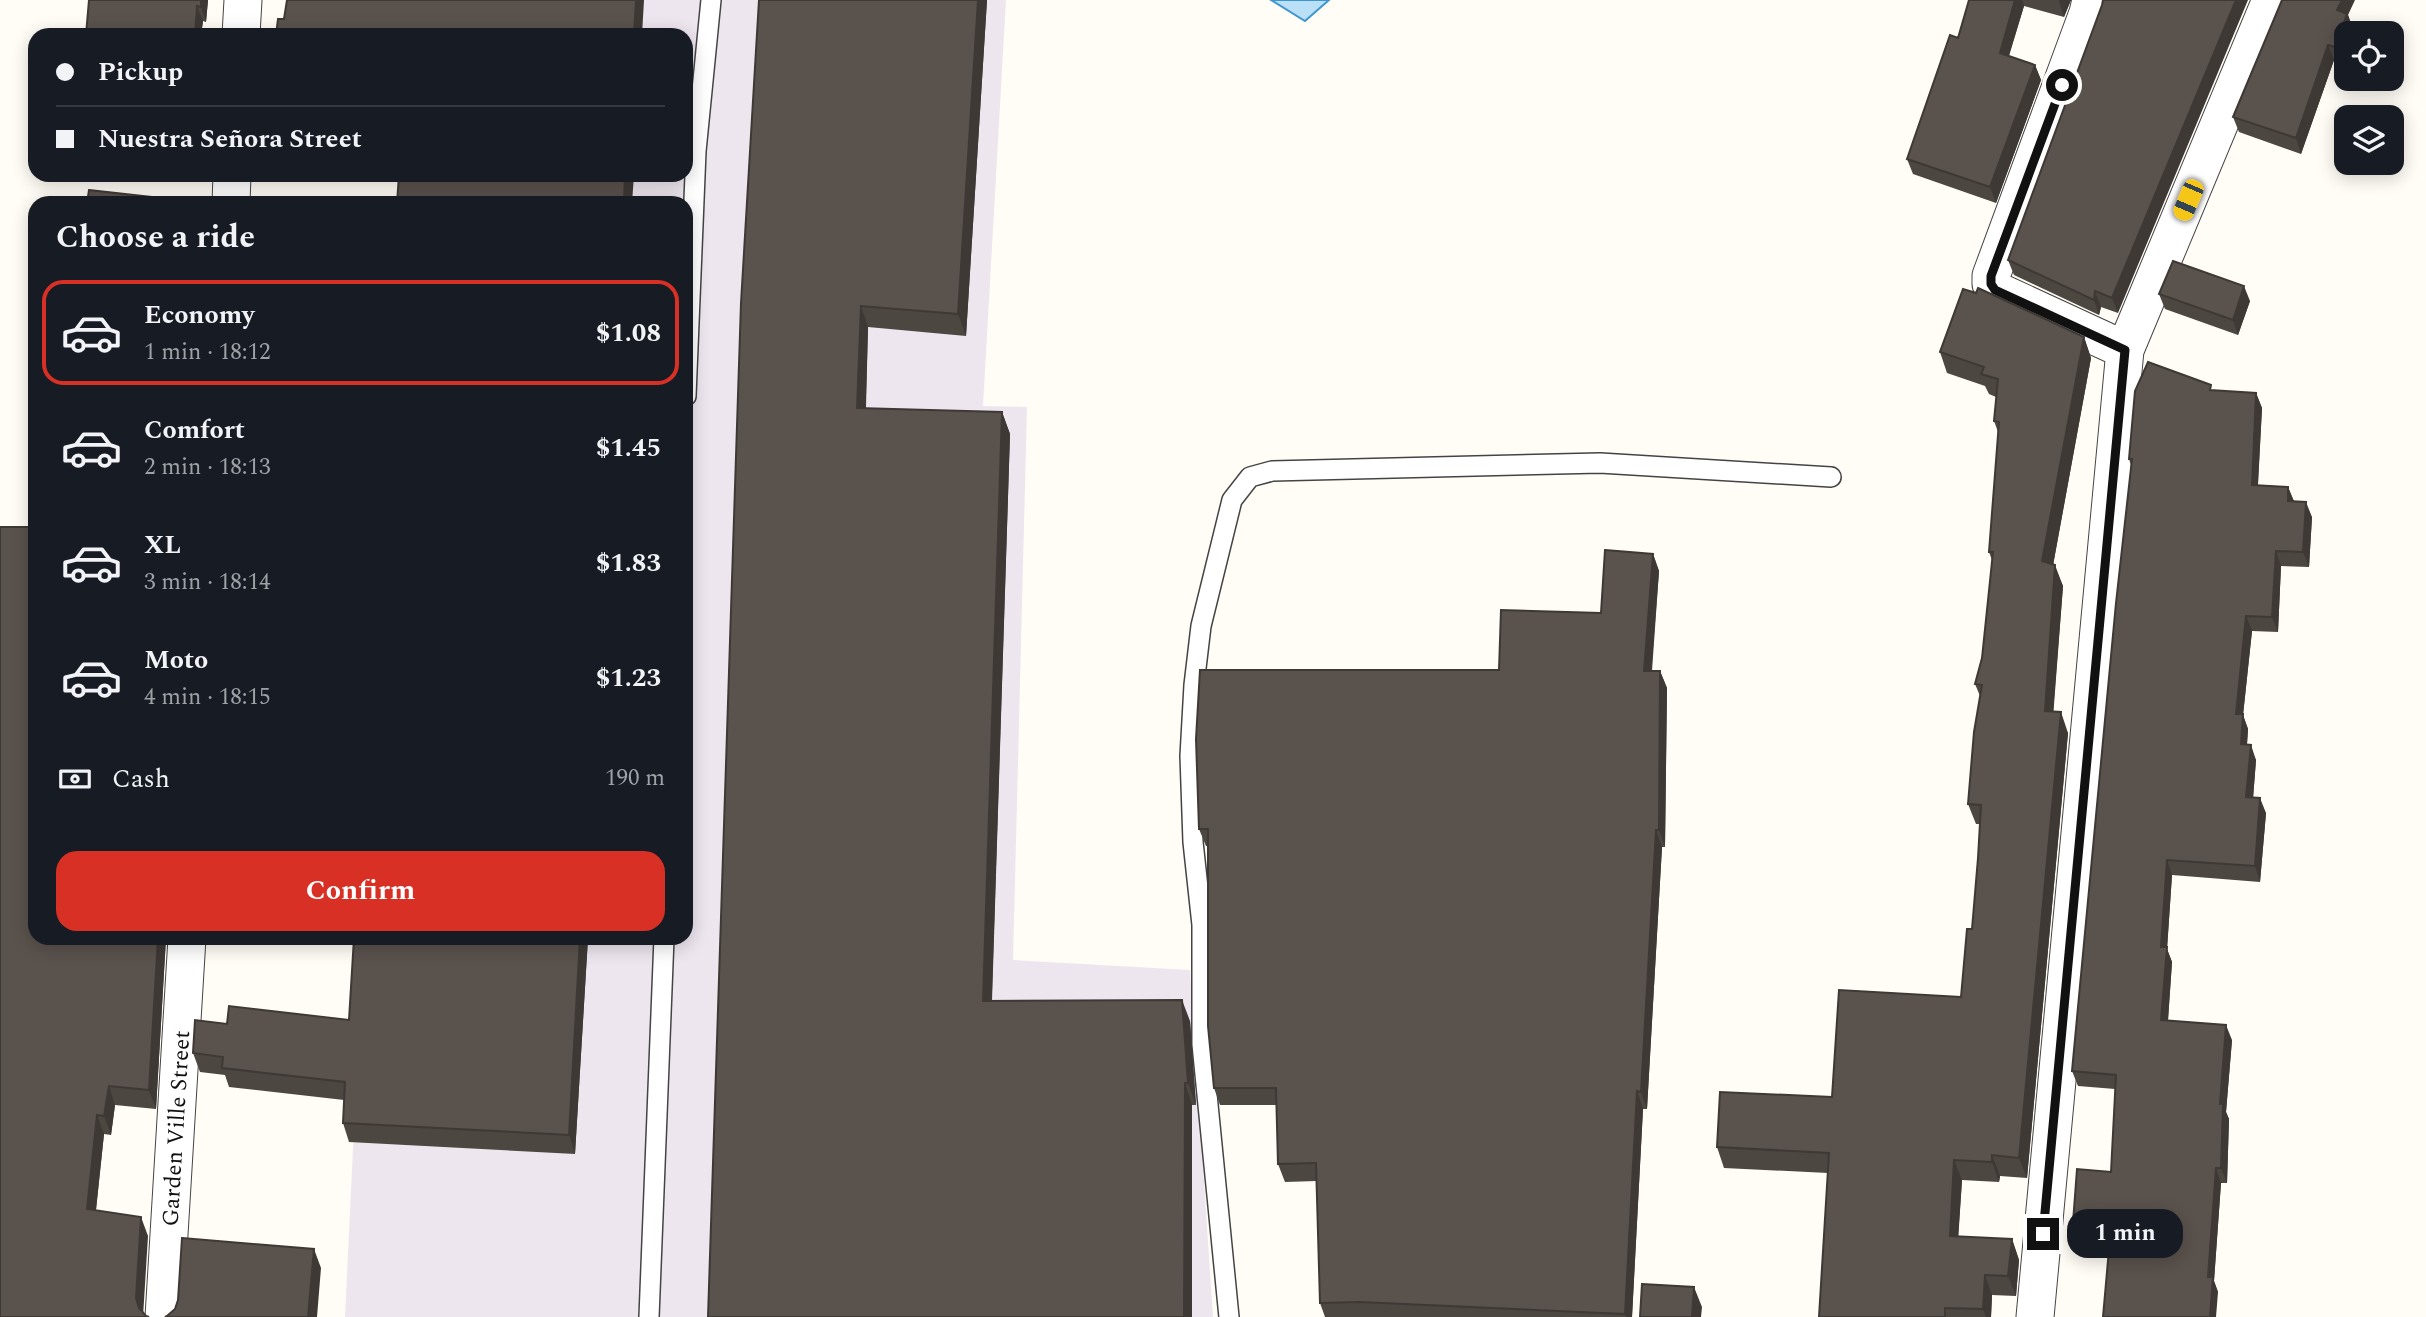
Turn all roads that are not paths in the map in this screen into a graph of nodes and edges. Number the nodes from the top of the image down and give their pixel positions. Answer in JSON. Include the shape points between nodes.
{"nodes":[{"id":1,"x":243,"y":0,"type":"edge"},
{"id":2,"x":711,"y":0,"type":"edge"},
{"id":3,"x":2091,"y":0,"type":"edge"},
{"id":4,"x":2272,"y":0,"type":"edge"},
{"id":5,"x":241,"y":28,"type":"edge"},
{"id":6,"x":693,"y":224,"type":"edge"},
{"id":7,"x":2125,"y":350,"type":"junction"},
{"id":8,"x":1830,"y":477,"type":"dead end"},
{"id":9,"x":187,"y":945,"type":"edge"},
{"id":10,"x":664,"y":945,"type":"edge"},
{"id":11,"x":164,"y":1317,"type":"edge"},
{"id":12,"x":649,"y":1317,"type":"edge"},
{"id":13,"x":1229,"y":1317,"type":"edge"},
{"id":14,"x":2035,"y":1317,"type":"edge"}],
"edges":[{"from":1,"to":5,"type":"street"},
{"from":2,"to":6,"type":"lane"},
{"from":3,"to":7,"type":"street","via":[[1991,284],[1995,290]]},
{"from":4,"to":7,"type":"street"},
{"from":7,"to":14,"type":"street"},
{"from":8,"to":13,"type":"lane","via":[[1601,463],[1272,471],[1250,477],[1231,499],[1201,625],[1190,756],[1202,925],[1202,1044]]},
{"from":9,"to":11,"type":"street","name":"Garden Ville Street"},
{"from":10,"to":12,"type":"lane"}]}
